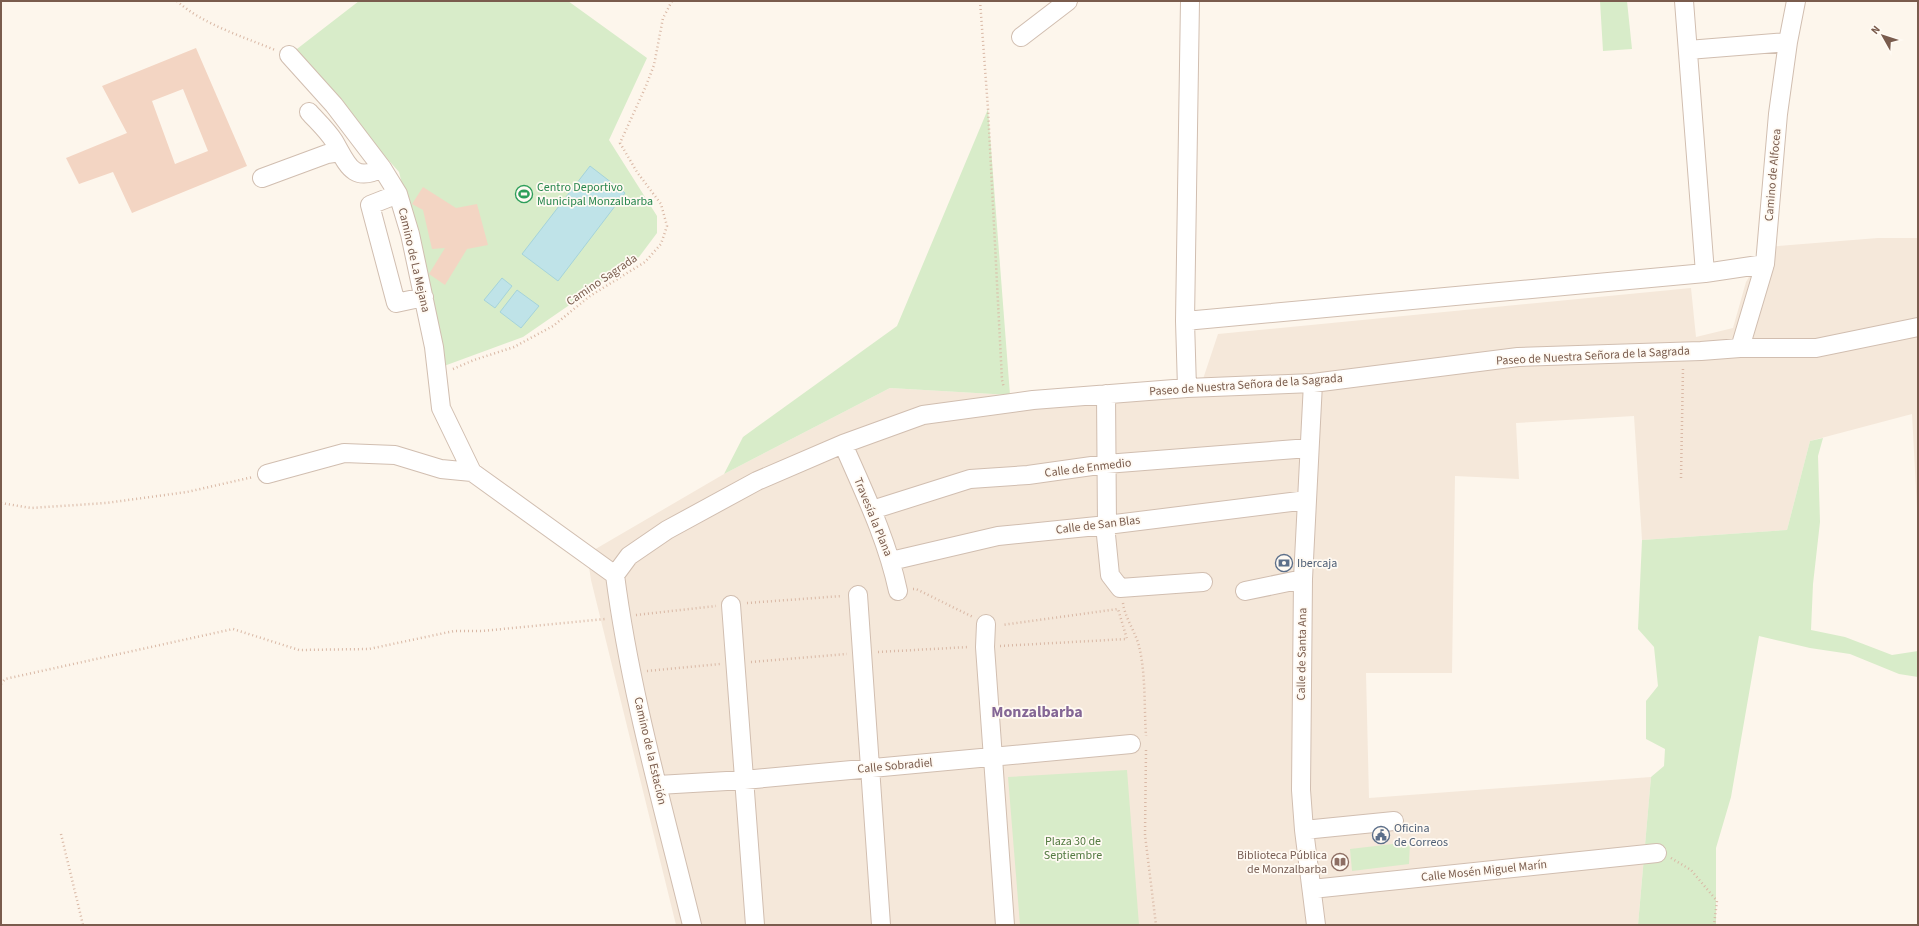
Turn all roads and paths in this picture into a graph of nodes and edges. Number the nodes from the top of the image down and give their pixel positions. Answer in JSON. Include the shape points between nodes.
{"nodes":[{"id":1,"x":177,"y":1,"type":"edge"},
{"id":2,"x":672,"y":1,"type":"edge"},
{"id":3,"x":980,"y":1,"type":"edge"},
{"id":4,"x":1068,"y":1,"type":"edge"},
{"id":5,"x":1190,"y":1,"type":"edge"},
{"id":6,"x":1684,"y":1,"type":"edge"},
{"id":7,"x":1796,"y":1,"type":"edge"},
{"id":8,"x":1021,"y":37,"type":"dead end"},
{"id":9,"x":1788,"y":42,"type":"junction"},
{"id":10,"x":1688,"y":50,"type":"junction"},
{"id":11,"x":289,"y":55,"type":"joint"},
{"id":12,"x":309,"y":112,"type":"dead end"},
{"id":13,"x":340,"y":152,"type":"junction"},
{"id":14,"x":382,"y":168,"type":"junction"},
{"id":15,"x":262,"y":178,"type":"dead end"},
{"id":16,"x":398,"y":194,"type":"junction"},
{"id":17,"x":1765,"y":264,"type":"junction"},
{"id":18,"x":1705,"y":273,"type":"junction"},
{"id":19,"x":424,"y":298,"type":"junction"},
{"id":20,"x":1185,"y":321,"type":"junction"},
{"id":21,"x":1918,"y":327,"type":"edge"},
{"id":22,"x":1740,"y":348,"type":"junction"},
{"id":23,"x":1683,"y":351,"type":"junction"},
{"id":24,"x":438,"y":376,"type":"junction"},
{"id":25,"x":1313,"y":383,"type":"junction"},
{"id":26,"x":1187,"y":388,"type":"junction"},
{"id":27,"x":1106,"y":394,"type":"junction"},
{"id":28,"x":1009,"y":403,"type":"junction"},
{"id":29,"x":843,"y":444,"type":"junction"},
{"id":30,"x":1309,"y":448,"type":"junction"},
{"id":31,"x":1106,"y":464,"type":"junction"},
{"id":32,"x":472,"y":472,"type":"junction"},
{"id":33,"x":267,"y":474,"type":"joint"},
{"id":34,"x":1681,"y":478,"type":"dead end"},
{"id":35,"x":1307,"y":500,"type":"junction"},
{"id":36,"x":1,"y":503,"type":"edge"},
{"id":37,"x":872,"y":510,"type":"junction"},
{"id":38,"x":1106,"y":525,"type":"junction"},
{"id":39,"x":891,"y":561,"type":"junction"},
{"id":40,"x":615,"y":575,"type":"junction"},
{"id":41,"x":1303,"y":579,"type":"junction"},
{"id":42,"x":1204,"y":582,"type":"dead end"},
{"id":43,"x":898,"y":591,"type":"joint"},
{"id":44,"x":1245,"y":591,"type":"dead end"},
{"id":45,"x":858,"y":595,"type":"joint"},
{"id":46,"x":731,"y":605,"type":"junction"},
{"id":47,"x":1124,"y":610,"type":"dead end"},
{"id":48,"x":621,"y":617,"type":"junction"},
{"id":49,"x":986,"y":624,"type":"junction"},
{"id":50,"x":985,"y":647,"type":"junction"},
{"id":51,"x":863,"y":652,"type":"junction"},
{"id":52,"x":735,"y":663,"type":"junction"},
{"id":53,"x":632,"y":672,"type":"junction"},
{"id":54,"x":1,"y":684,"type":"edge"},
{"id":55,"x":1139,"y":745,"type":"junction"},
{"id":56,"x":993,"y":757,"type":"junction"},
{"id":57,"x":871,"y":768,"type":"junction"},
{"id":58,"x":744,"y":780,"type":"junction"},
{"id":59,"x":658,"y":785,"type":"junction"},
{"id":60,"x":1394,"y":821,"type":"dead end"},
{"id":61,"x":1304,"y":830,"type":"junction"},
{"id":62,"x":61,"y":834,"type":"dead end"},
{"id":63,"x":1656,"y":853,"type":"joint"},
{"id":64,"x":1312,"y":889,"type":"junction"},
{"id":65,"x":83,"y":925,"type":"edge"},
{"id":66,"x":692,"y":925,"type":"edge"},
{"id":67,"x":755,"y":925,"type":"edge"},
{"id":68,"x":881,"y":925,"type":"edge"},
{"id":69,"x":1005,"y":925,"type":"edge"},
{"id":70,"x":1156,"y":925,"type":"edge"},
{"id":71,"x":1316,"y":925,"type":"edge"},
{"id":72,"x":1714,"y":925,"type":"edge"}],
"edges":[{"from":1,"to":11,"type":"path","via":[[187,11],[201,18]]},
{"from":2,"to":24,"type":"path","name":"Camino Sagrada","via":[[662,18],[654,65],[620,143],[637,172],[661,204],[667,226],[661,244],[645,262],[590,296],[553,326],[514,347],[474,360]]},
{"from":3,"to":28,"type":"path","via":[[1002,380]]},
{"from":4,"to":8,"type":"street"},
{"from":5,"to":20,"type":"street"},
{"from":6,"to":10,"type":"street"},
{"from":7,"to":9,"type":"street","name":"Camino de Alfocea"},
{"from":9,"to":10,"type":"street"},
{"from":9,"to":17,"type":"street","name":"Camino de Alfocea","via":[[1778,114]]},
{"from":10,"to":18,"type":"street"},
{"from":11,"to":14,"type":"street","name":"Camino de La Mejana","via":[[334,105]]},
{"from":12,"to":13,"type":"street"},
{"from":13,"to":14,"type":"street","via":[[345,162],[364,175]]},
{"from":13,"to":15,"type":"street","via":[[327,154]]},
{"from":14,"to":16,"type":"street","name":"Camino de La Mejana"},
{"from":16,"to":19,"type":"street","name":"Camino de La Mejana"},
{"from":16,"to":19,"type":"street","via":[[370,205],[396,303]]},
{"from":17,"to":18,"type":"street"},
{"from":17,"to":22,"type":"street","name":"Camino de Alfocea"},
{"from":18,"to":20,"type":"street"},
{"from":19,"to":24,"type":"street","name":"Camino de La Mejana"},
{"from":20,"to":26,"type":"street"},
{"from":21,"to":22,"type":"street","name":"Paseo de Nuestra Señora de la Sagrada","via":[[1816,348]]},
{"from":22,"to":23,"type":"street","name":"Paseo de Nuestra Señora de la Sagrada"},
{"from":23,"to":25,"type":"street","name":"Paseo de Nuestra Señora de la Sagrada","via":[[1518,357]]},
{"from":23,"to":34,"type":"path"},
{"from":24,"to":32,"type":"street","name":"Camino de La Mejana","via":[[441,408]]},
{"from":25,"to":26,"type":"street","name":"Paseo de Nuestra Señora de la Sagrada"},
{"from":25,"to":30,"type":"street","name":"Calle de Santa Ana"},
{"from":26,"to":27,"type":"street","name":"Paseo de Nuestra Señora de la Sagrada"},
{"from":27,"to":28,"type":"street","name":"Paseo de Nuestra Señora de la Sagrada"},
{"from":27,"to":31,"type":"street"},
{"from":28,"to":29,"type":"street","name":"Paseo de Nuestra Señora de la Sagrada","via":[[923,415]]},
{"from":29,"to":37,"type":"street","name":"Travesía la Plana"},
{"from":29,"to":40,"type":"street","name":"Paseo de Nuestra Señora de la Sagrada","via":[[757,481],[667,530],[629,556]]},
{"from":30,"to":31,"type":"street","name":"Calle de Enmedio"},
{"from":30,"to":35,"type":"street","name":"Calle de Santa Ana"},
{"from":31,"to":37,"type":"street","name":"Calle de Enmedio","via":[[1028,475],[970,478]]},
{"from":31,"to":38,"type":"street"},
{"from":32,"to":33,"type":"street","via":[[441,469],[395,454],[344,453]]},
{"from":32,"to":40,"type":"street"},
{"from":33,"to":36,"type":"path","via":[[187,492],[106,503],[31,508]]},
{"from":35,"to":38,"type":"street","name":"Calle de San Blas"},
{"from":35,"to":41,"type":"street","name":"Calle de Santa Ana"},
{"from":37,"to":39,"type":"street","name":"Travesía la Plana"},
{"from":38,"to":39,"type":"street","name":"Calle de San Blas","via":[[998,536]]},
{"from":38,"to":42,"type":"street","via":[[1110,575],[1120,588]]},
{"from":39,"to":43,"type":"street","name":"Travesía la Plana"},
{"from":40,"to":48,"type":"street","name":"Camino de la Estación"},
{"from":41,"to":44,"type":"street"},
{"from":41,"to":61,"type":"street","name":"Calle de Santa Ana","via":[[1301,790]]},
{"from":43,"to":49,"type":"path","via":[[916,589]]},
{"from":45,"to":46,"type":"path"},
{"from":45,"to":51,"type":"street"},
{"from":46,"to":48,"type":"path"},
{"from":46,"to":52,"type":"street"},
{"from":47,"to":55,"type":"path","via":[[1139,646],[1143,672]]},
{"from":48,"to":53,"type":"street","name":"Camino de la Estación"},
{"from":48,"to":54,"type":"path","via":[[482,631],[454,631],[369,649],[299,650],[233,629],[5,679]]},
{"from":49,"to":50,"type":"street"},
{"from":49,"to":50,"type":"path","via":[[991,626],[1118,609],[1126,639]]},
{"from":50,"to":51,"type":"path"},
{"from":50,"to":56,"type":"street"},
{"from":51,"to":52,"type":"path"},
{"from":51,"to":57,"type":"street"},
{"from":52,"to":53,"type":"path"},
{"from":52,"to":58,"type":"street"},
{"from":53,"to":59,"type":"street","name":"Camino de la Estación"},
{"from":55,"to":56,"type":"street","name":"Calle Sobradiel"},
{"from":55,"to":70,"type":"path","via":[[1145,835]]},
{"from":56,"to":57,"type":"street","name":"Calle Sobradiel"},
{"from":56,"to":69,"type":"street"},
{"from":57,"to":58,"type":"street","name":"Calle Sobradiel"},
{"from":57,"to":68,"type":"street"},
{"from":58,"to":59,"type":"street","name":"Calle Sobradiel"},
{"from":58,"to":67,"type":"street"},
{"from":59,"to":66,"type":"street","name":"Camino de la Estación"},
{"from":60,"to":61,"type":"street"},
{"from":61,"to":64,"type":"street","name":"Calle de Santa Ana"},
{"from":62,"to":65,"type":"path"},
{"from":63,"to":64,"type":"street","name":"Calle Mosén Miguel Marín"},
{"from":63,"to":72,"type":"path","via":[[1671,858],[1691,870],[1717,901]]},
{"from":64,"to":71,"type":"street","name":"Calle de Santa Ana"}]}
